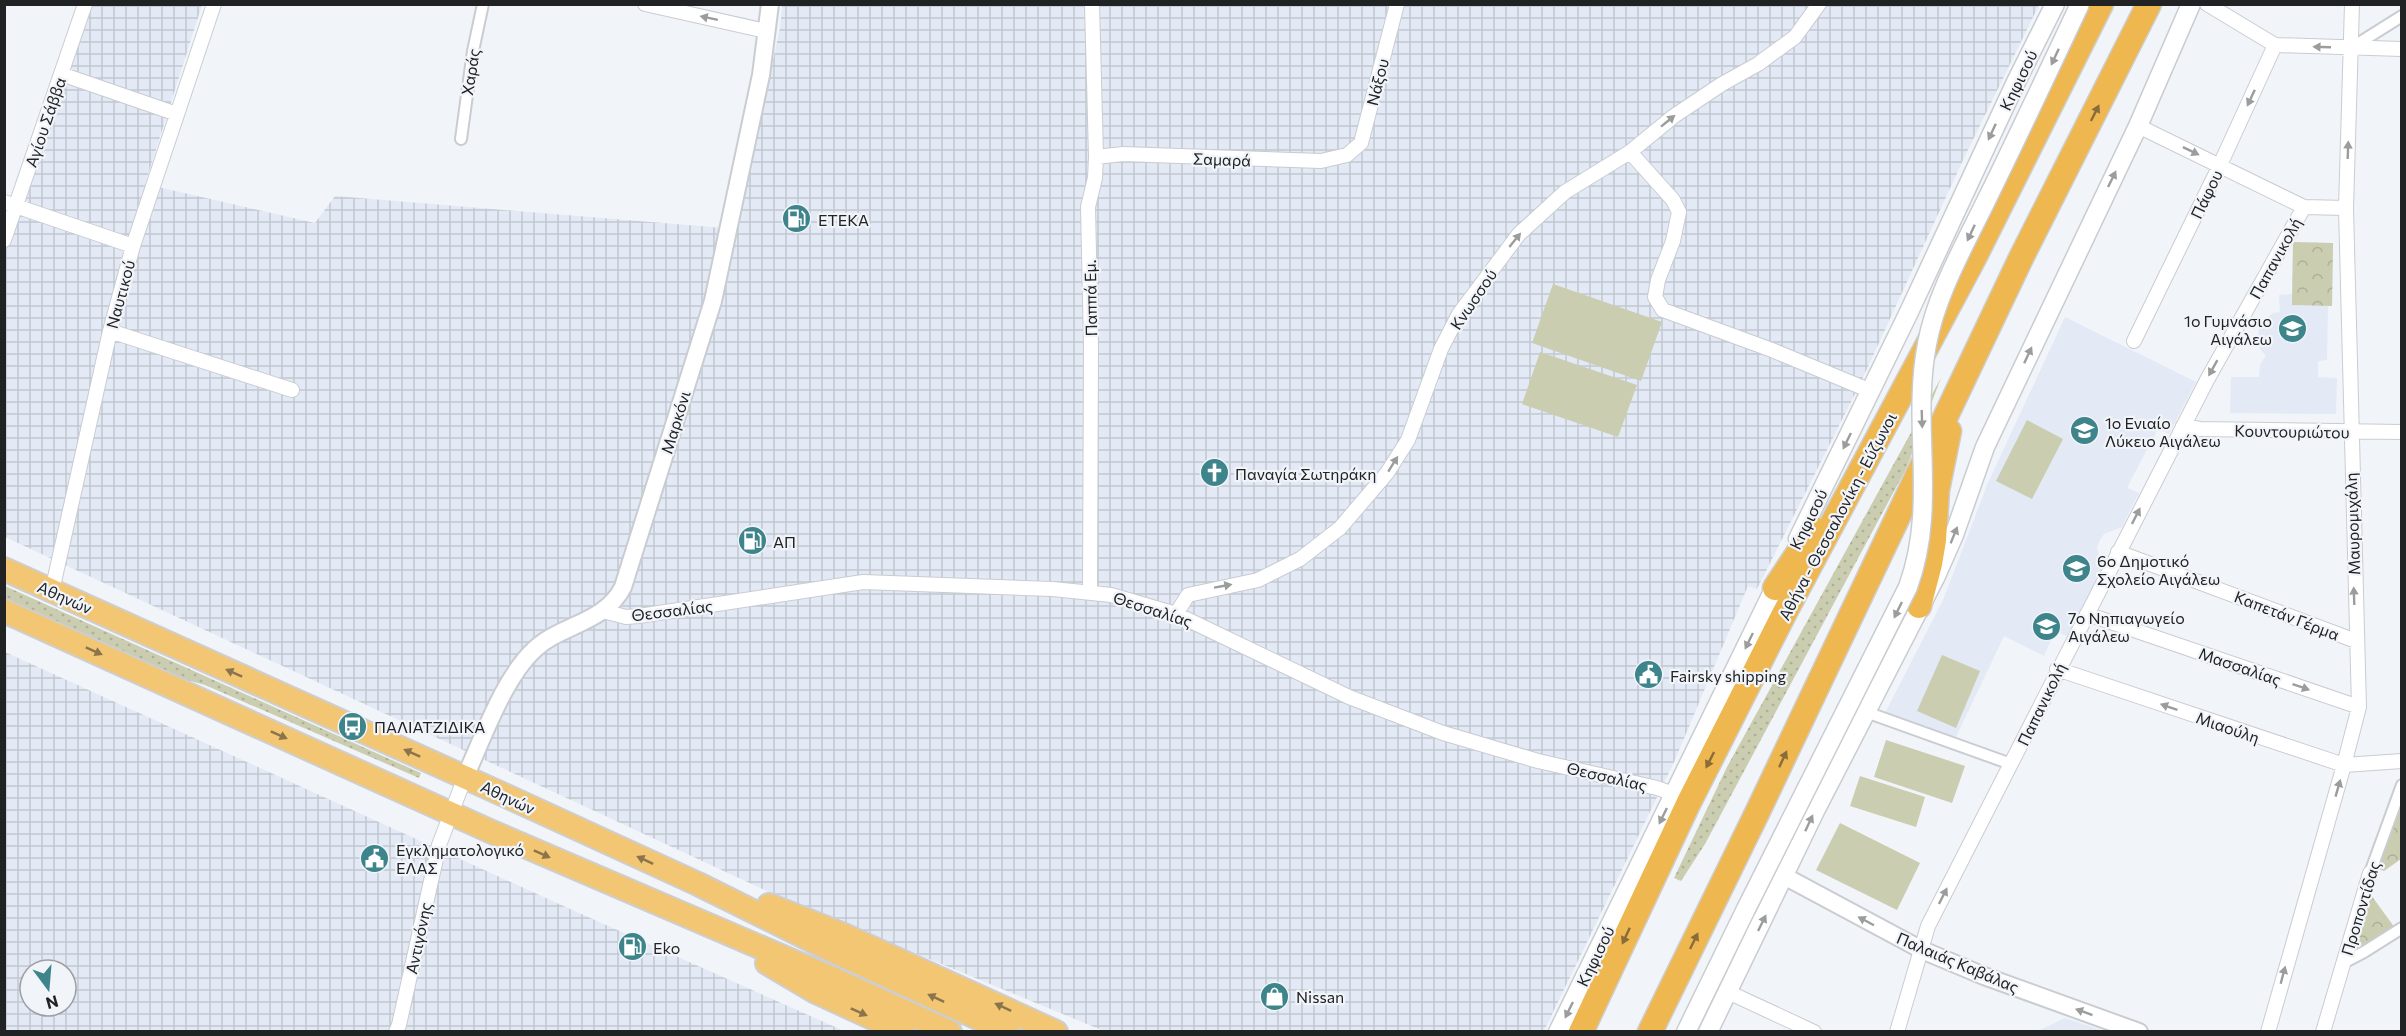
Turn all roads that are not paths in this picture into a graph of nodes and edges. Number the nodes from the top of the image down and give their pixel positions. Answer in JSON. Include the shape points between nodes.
{"nodes":[{"id":1,"x":85,"y":4,"type":"edge"},
{"id":2,"x":214,"y":4,"type":"edge"},
{"id":3,"x":483,"y":4,"type":"edge"},
{"id":4,"x":645,"y":4,"type":"edge"},
{"id":5,"x":770,"y":4,"type":"edge"},
{"id":6,"x":1092,"y":4,"type":"edge"},
{"id":7,"x":1397,"y":4,"type":"edge"},
{"id":8,"x":1819,"y":4,"type":"edge"},
{"id":9,"x":2055,"y":4,"type":"edge"},
{"id":10,"x":2080,"y":4,"type":"edge"},
{"id":11,"x":2101,"y":4,"type":"edge"},
{"id":12,"x":2149,"y":4,"type":"edge"},
{"id":13,"x":2191,"y":4,"type":"edge"},
{"id":14,"x":2207,"y":4,"type":"edge"},
{"id":15,"x":2352,"y":4,"type":"edge"},
{"id":16,"x":2402,"y":16,"type":"edge"},
{"id":17,"x":766,"y":31,"type":"junction"},
{"id":18,"x":2275,"y":45,"type":"junction"},
{"id":19,"x":2351,"y":48,"type":"junction"},
{"id":20,"x":2402,"y":49,"type":"edge"},
{"id":21,"x":61,"y":74,"type":"junction"},
{"id":22,"x":177,"y":114,"type":"junction"},
{"id":23,"x":2138,"y":126,"type":"junction"},
{"id":24,"x":461,"y":140,"type":"dead end"},
{"id":25,"x":1630,"y":152,"type":"junction"},
{"id":26,"x":1347,"y":154,"type":"joint"},
{"id":27,"x":1096,"y":157,"type":"junction"},
{"id":28,"x":2220,"y":165,"type":"junction"},
{"id":29,"x":10,"y":204,"type":"edge"},
{"id":30,"x":2304,"y":207,"type":"junction"},
{"id":31,"x":2346,"y":208,"type":"junction"},
{"id":32,"x":4,"y":240,"type":"edge"},
{"id":33,"x":133,"y":246,"type":"junction"},
{"id":34,"x":110,"y":332,"type":"junction"},
{"id":35,"x":2134,"y":341,"type":"dead end"},
{"id":36,"x":1961,"y":385,"type":"junction"},
{"id":37,"x":292,"y":390,"type":"dead end"},
{"id":38,"x":1871,"y":391,"type":"junction"},
{"id":39,"x":1896,"y":407,"type":"junction"},
{"id":40,"x":2183,"y":426,"type":"junction"},
{"id":41,"x":2350,"y":432,"type":"junction"},
{"id":42,"x":2402,"y":432,"type":"edge"},
{"id":43,"x":2118,"y":552,"type":"junction"},
{"id":44,"x":4,"y":569,"type":"edge"},
{"id":45,"x":1774,"y":588,"type":"junction"},
{"id":46,"x":52,"y":591,"type":"junction"},
{"id":47,"x":1090,"y":592,"type":"junction"},
{"id":48,"x":1919,"y":606,"type":"junction"},
{"id":49,"x":4,"y":611,"type":"edge"},
{"id":50,"x":603,"y":611,"type":"junction"},
{"id":51,"x":1176,"y":614,"type":"junction"},
{"id":52,"x":2086,"y":614,"type":"junction"},
{"id":53,"x":2356,"y":641,"type":"junction"},
{"id":54,"x":2057,"y":669,"type":"junction"},
{"id":55,"x":2358,"y":707,"type":"junction"},
{"id":56,"x":1866,"y":712,"type":"junction"},
{"id":57,"x":2402,"y":761,"type":"edge"},
{"id":58,"x":2011,"y":764,"type":"junction"},
{"id":59,"x":2344,"y":765,"type":"junction"},
{"id":60,"x":465,"y":777,"type":"junction"},
{"id":61,"x":2402,"y":785,"type":"edge"},
{"id":62,"x":1674,"y":794,"type":"junction"},
{"id":63,"x":450,"y":812,"type":"junction"},
{"id":64,"x":2370,"y":873,"type":"joint"},
{"id":65,"x":1784,"y":876,"type":"junction"},
{"id":66,"x":698,"y":884,"type":"junction"},
{"id":67,"x":688,"y":918,"type":"junction"},
{"id":68,"x":2402,"y":928,"type":"edge"},
{"id":69,"x":1922,"y":950,"type":"junction"},
{"id":70,"x":2343,"y":963,"type":"junction"},
{"id":71,"x":1728,"y":992,"type":"junction"},
{"id":72,"x":396,"y":1032,"type":"edge"},
{"id":73,"x":903,"y":1032,"type":"edge"},
{"id":74,"x":950,"y":1032,"type":"edge"},
{"id":75,"x":1008,"y":1032,"type":"edge"},
{"id":76,"x":1056,"y":1032,"type":"edge"},
{"id":77,"x":1558,"y":1032,"type":"edge"},
{"id":78,"x":1581,"y":1032,"type":"edge"},
{"id":79,"x":1650,"y":1032,"type":"edge"},
{"id":80,"x":1686,"y":1032,"type":"edge"},
{"id":81,"x":1708,"y":1032,"type":"edge"},
{"id":82,"x":1814,"y":1032,"type":"edge"},
{"id":83,"x":1897,"y":1032,"type":"edge"},
{"id":84,"x":2139,"y":1032,"type":"edge"},
{"id":85,"x":2268,"y":1032,"type":"edge"},
{"id":86,"x":2323,"y":1032,"type":"edge"}],
"edges":[{"from":1,"to":21,"type":"street","name":"Αγίου Σάββα"},
{"from":2,"to":22,"type":"street","name":"Ναυτικού"},
{"from":3,"to":24,"type":"street","name":"Χαράς","via":[[472,51]]},
{"from":17,"to":4,"type":"street","one_way":true},
{"from":5,"to":17,"type":"street","name":"Μαρκόνι"},
{"from":6,"to":27,"type":"street","name":"Παππά Εμ."},
{"from":7,"to":26,"type":"street","name":"Νάξου","via":[[1361,143]]},
{"from":25,"to":8,"type":"street","name":"Κνωσσού","one_way":true,"via":[[1674,116],[1794,37]]},
{"from":9,"to":38,"type":"main road","name":"Κηφισού","one_way":true},
{"from":10,"to":80,"type":"main road","one_way":true,"bridge":true,"via":[[1966,242],[1927,343],[1921,394],[1924,517],[1919,553],[1908,587]]},
{"from":11,"to":39,"type":"highway","name":"Αθήνα - Θεσσαλονίκη - Εύζωνοι"},
{"from":36,"to":12,"type":"highway","one_way":true},
{"from":13,"to":23,"type":"main road"},
{"from":14,"to":18,"type":"street"},
{"from":15,"to":19,"type":"street","name":"Μαυρομιχάλη"},
{"from":16,"to":19,"type":"street"},
{"from":17,"to":50,"type":"street","name":"Μαρκόνι","via":[[761,75],[713,301],[623,587]]},
{"from":19,"to":18,"type":"street","one_way":true},
{"from":18,"to":28,"type":"street","name":"Πάφου","one_way":true},
{"from":19,"to":20,"type":"street"},
{"from":31,"to":19,"type":"street","name":"Μαυρομιχάλη","one_way":true},
{"from":21,"to":22,"type":"street"},
{"from":21,"to":29,"type":"street","name":"Αγίου Σάββα"},
{"from":22,"to":33,"type":"street","name":"Ναυτικού"},
{"from":23,"to":28,"type":"street","one_way":true},
{"from":48,"to":23,"type":"main road","one_way":true,"via":[[1954,535],[1985,447]]},
{"from":25,"to":38,"type":"street","via":[[1679,212],[1655,297],[1663,310]]},
{"from":51,"to":25,"type":"street","name":"Κνωσσού","one_way":true,"via":[[1188,595],[1258,580],[1300,559],[1340,528],[1388,473],[1408,440],[1441,349],[1459,314],[1519,234],[1565,192]]},
{"from":26,"to":27,"type":"street","name":"Σαμαρά","via":[[1321,161],[1123,154]]},
{"from":27,"to":47,"type":"street","name":"Παππά Εμ.","via":[[1088,207]]},
{"from":28,"to":30,"type":"street"},
{"from":28,"to":35,"type":"street","name":"Πάφου"},
{"from":29,"to":32,"type":"street","name":"Αγίου Σάββα"},
{"from":29,"to":33,"type":"street"},
{"from":30,"to":31,"type":"street"},
{"from":30,"to":40,"type":"street","name":"Παπανικολή","one_way":true},
{"from":31,"to":41,"type":"street","name":"Μαυρομιχάλη"},
{"from":33,"to":34,"type":"street","name":"Ναυτικού"},
{"from":34,"to":37,"type":"street"},
{"from":34,"to":46,"type":"street","name":"Ναυτικού"},
{"from":36,"to":48,"type":"highway","via":[[1941,465],[1933,548]]},
{"from":79,"to":36,"type":"highway","one_way":true},
{"from":38,"to":45,"type":"main road","name":"Κηφισού","one_way":true},
{"from":39,"to":45,"type":"highway"},
{"from":39,"to":78,"type":"highway","name":"Αθήνα - Θεσσαλονίκη - Εύζωνοι","one_way":true,"via":[[1784,614],[1688,804]]},
{"from":40,"to":41,"type":"street","name":"Κουντουριώτου"},
{"from":43,"to":40,"type":"street","name":"Παπανικολή","one_way":true},
{"from":41,"to":42,"type":"street","name":"Κουντουριώτου"},
{"from":53,"to":41,"type":"street","name":"Μαυρομιχάλη","one_way":true},
{"from":43,"to":52,"type":"street","name":"Παπανικολή"},
{"from":43,"to":53,"type":"street","name":"Καπετάν Γέρμα"},
{"from":44,"to":46,"type":"highway","name":"Αθηνών"},
{"from":45,"to":62,"type":"main road","name":"Κηφισού","one_way":true},
{"from":60,"to":46,"type":"highway","name":"Αθηνών","one_way":true},
{"from":47,"to":50,"type":"street","name":"Θεσσαλίας","via":[[863,582],[639,616]]},
{"from":47,"to":51,"type":"street","name":"Θεσσαλίας"},
{"from":48,"to":56,"type":"main road"},
{"from":49,"to":63,"type":"highway","one_way":true},
{"from":50,"to":60,"type":"street","name":"Μαρκόνι","via":[[544,641],[524,660],[507,687]]},
{"from":51,"to":62,"type":"street","name":"Θεσσαλίας","via":[[1349,697],[1443,733]]},
{"from":52,"to":54,"type":"street","name":"Παπανικολή"},
{"from":52,"to":55,"type":"street","name":"Μασσαλίας","one_way":true},
{"from":53,"to":55,"type":"street","name":"Μαυρομιχάλη"},
{"from":54,"to":58,"type":"street","name":"Παπανικολή"},
{"from":59,"to":54,"type":"street","name":"Μιαούλη","one_way":true},
{"from":55,"to":59,"type":"street","name":"Μαυρομιχάλη"},
{"from":56,"to":58,"type":"street"},
{"from":65,"to":56,"type":"main road","one_way":true},
{"from":57,"to":59,"type":"street","name":"Μιαούλη"},
{"from":69,"to":58,"type":"street","name":"Παπανικολή","one_way":true,"via":[[1928,926]]},
{"from":85,"to":59,"type":"street","name":"Μαυρομιχάλη","one_way":true},
{"from":60,"to":63,"type":"street","name":"Αντιγόνης"},
{"from":66,"to":60,"type":"highway","name":"Αθηνών","one_way":true},
{"from":61,"to":64,"type":"street","name":"Προποντίδας"},
{"from":62,"to":77,"type":"main road","name":"Κηφισού","one_way":true},
{"from":63,"to":67,"type":"highway","one_way":true},
{"from":63,"to":72,"type":"street","name":"Αντιγόνης"},
{"from":64,"to":70,"type":"street","name":"Προποντίδας"},
{"from":69,"to":65,"type":"street","name":"Παλαιάς Καβάλας","one_way":true},
{"from":71,"to":65,"type":"main road","one_way":true},
{"from":75,"to":66,"type":"highway","name":"Αθηνών","one_way":true},
{"from":76,"to":66,"type":"highway","one_way":true,"via":[[844,935],[758,900]]},
{"from":67,"to":73,"type":"highway","one_way":true,"via":[[816,992]]},
{"from":67,"to":74,"type":"highway"},
{"from":68,"to":70,"type":"street"},
{"from":69,"to":83,"type":"street","name":"Παπανικολή"},
{"from":84,"to":69,"type":"street","name":"Παλαιάς Καβάλας","one_way":true},
{"from":70,"to":86,"type":"street","name":"Προποντίδας"},
{"from":71,"to":81,"type":"main road"},
{"from":71,"to":82,"type":"street"}]}
